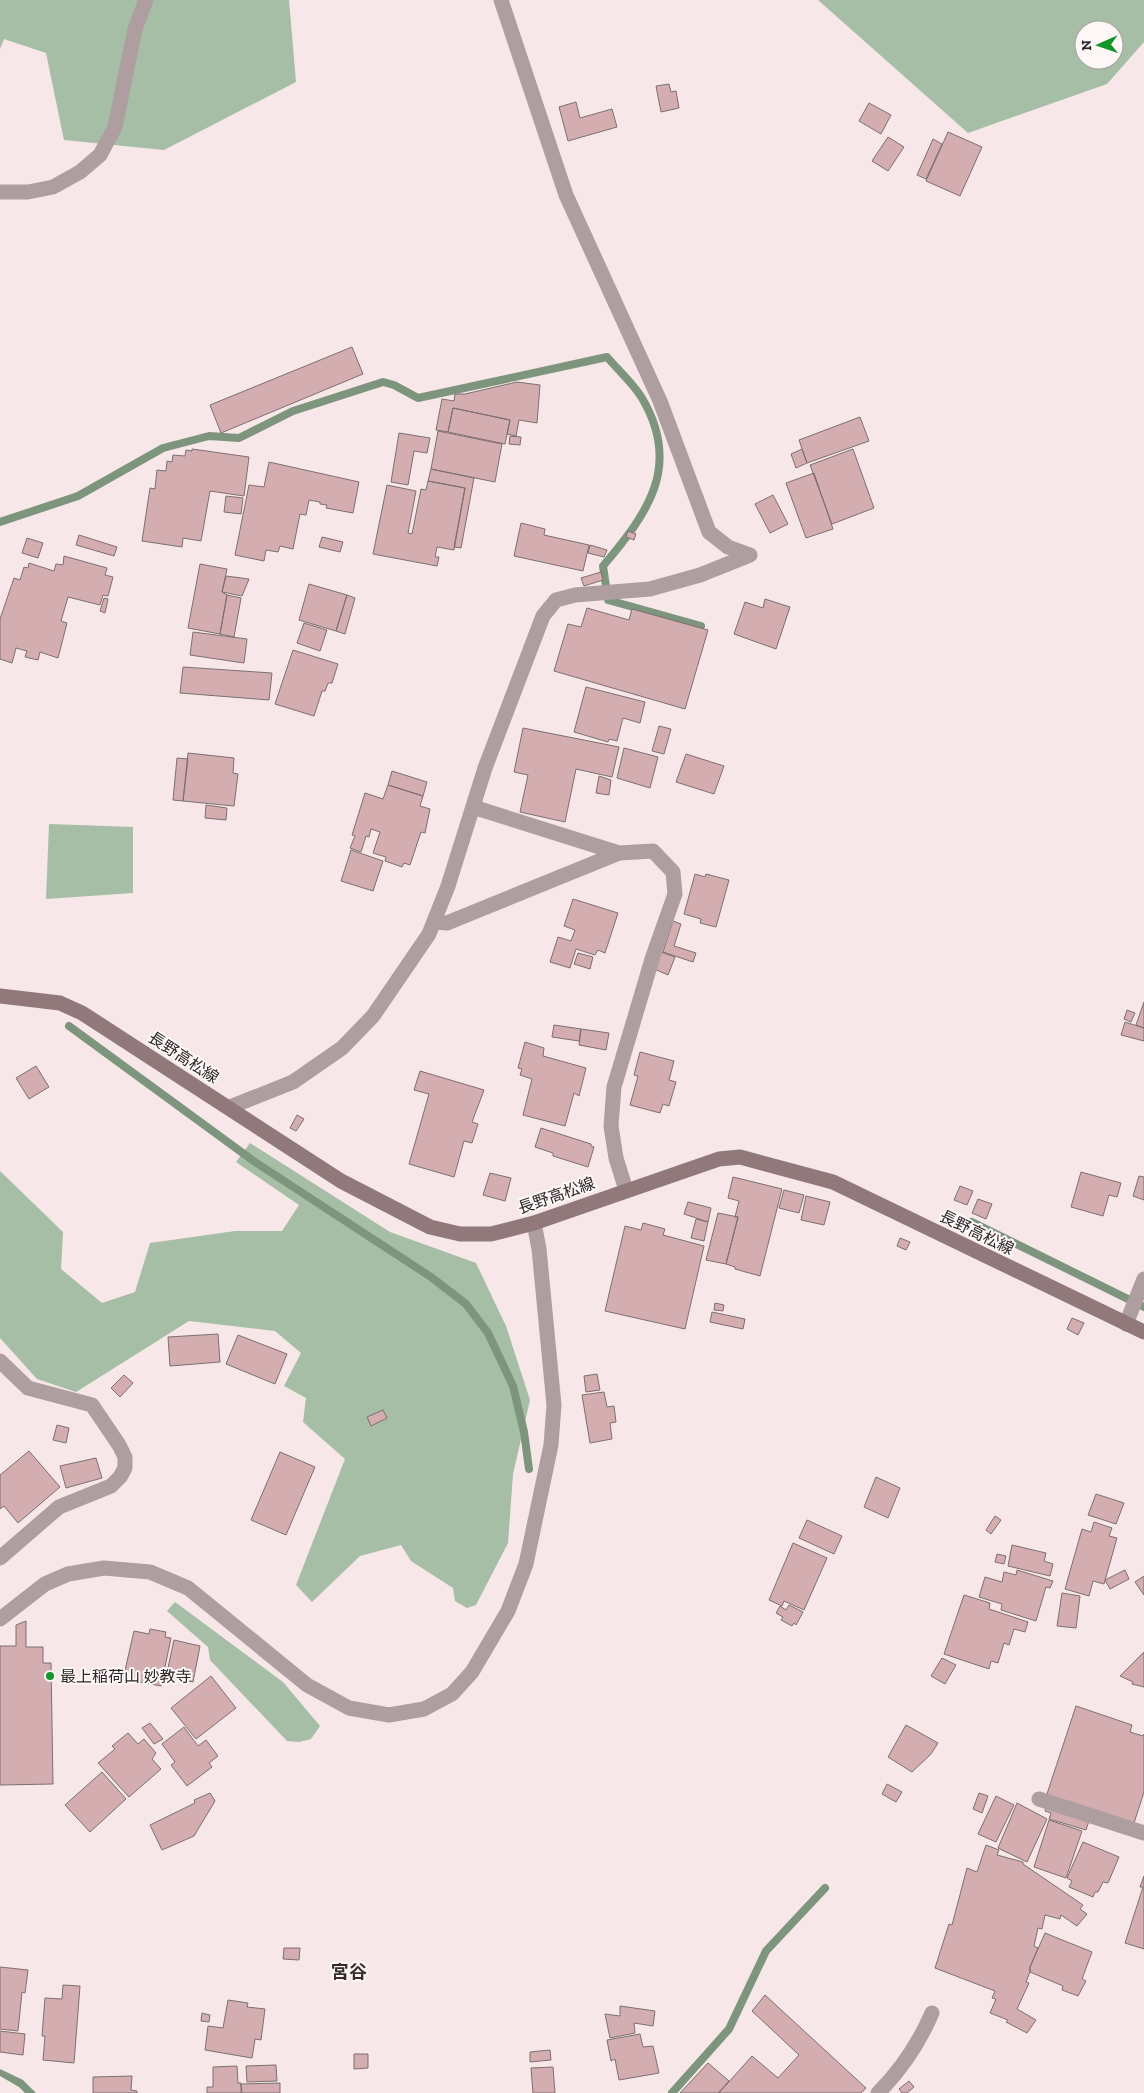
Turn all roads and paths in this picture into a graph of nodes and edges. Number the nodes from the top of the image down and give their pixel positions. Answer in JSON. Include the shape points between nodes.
{"nodes":[{"id":1,"x":146,"y":0,"type":"edge"},
{"id":2,"x":501,"y":0,"type":"edge"},
{"id":3,"x":0,"y":192,"type":"edge"},
{"id":4,"x":473,"y":807,"type":"junction"},
{"id":5,"x":619,"y":853,"type":"junction"},
{"id":6,"x":434,"y":922,"type":"junction"},
{"id":7,"x":0,"y":996,"type":"edge"},
{"id":8,"x":230,"y":1107,"type":"junction"},
{"id":9,"x":626,"y":1190,"type":"junction"},
{"id":10,"x":534,"y":1223,"type":"junction"},
{"id":11,"x":1144,"y":1279,"type":"edge"},
{"id":12,"x":1126,"y":1324,"type":"junction"},
{"id":13,"x":1144,"y":1332,"type":"edge"},
{"id":14,"x":0,"y":1361,"type":"edge"},
{"id":15,"x":0,"y":1558,"type":"edge"},
{"id":16,"x":0,"y":1619,"type":"edge"},
{"id":17,"x":1039,"y":1799,"type":"dead end"},
{"id":18,"x":1144,"y":1833,"type":"edge"},
{"id":19,"x":932,"y":2013,"type":"dead end"},
{"id":20,"x":878,"y":2093,"type":"edge"}],
"edges":[{"from":1,"to":3,"type":"street","via":[[135,29],[115,127],[100,155],[80,172],[53,187],[28,192]]},
{"from":2,"to":4,"type":"street","via":[[566,195],[660,401],[709,532],[728,547],[750,556],[650,589],[575,595],[556,600],[543,616]]},
{"from":4,"to":5,"type":"street"},
{"from":4,"to":6,"type":"street"},
{"from":5,"to":6,"type":"street","via":[[447,923]]},
{"from":5,"to":9,"type":"street","via":[[653,852],[673,872],[674,894],[614,1087],[611,1126]]},
{"from":6,"to":8,"type":"street","via":[[373,1016],[342,1048],[293,1082]]},
{"from":7,"to":8,"type":"main road","name":"長野高松線","via":[[60,1003],[82,1013]]},
{"from":8,"to":10,"type":"main road","name":"長野高松線","via":[[341,1181],[430,1226],[460,1234],[491,1234]]},
{"from":9,"to":10,"type":"main road","name":"長野高松線"},
{"from":9,"to":12,"type":"main road","name":"長野高松線","via":[[719,1159],[740,1157],[805,1174],[833,1182]]},
{"from":10,"to":16,"type":"street","via":[[554,1405],[551,1445],[526,1564],[508,1611],[472,1672],[452,1694],[424,1709],[390,1715],[349,1708],[307,1685],[188,1588],[150,1572],[104,1568],[68,1574],[45,1584]]},
{"from":11,"to":12,"type":"street"},
{"from":12,"to":13,"type":"main road","name":"長野高松線"},
{"from":14,"to":15,"type":"street","via":[[28,1388],[92,1406],[125,1457],[125,1468],[111,1486],[59,1507]]},
{"from":17,"to":18,"type":"street"},
{"from":19,"to":20,"type":"street","via":[[896,2076]]}]}
